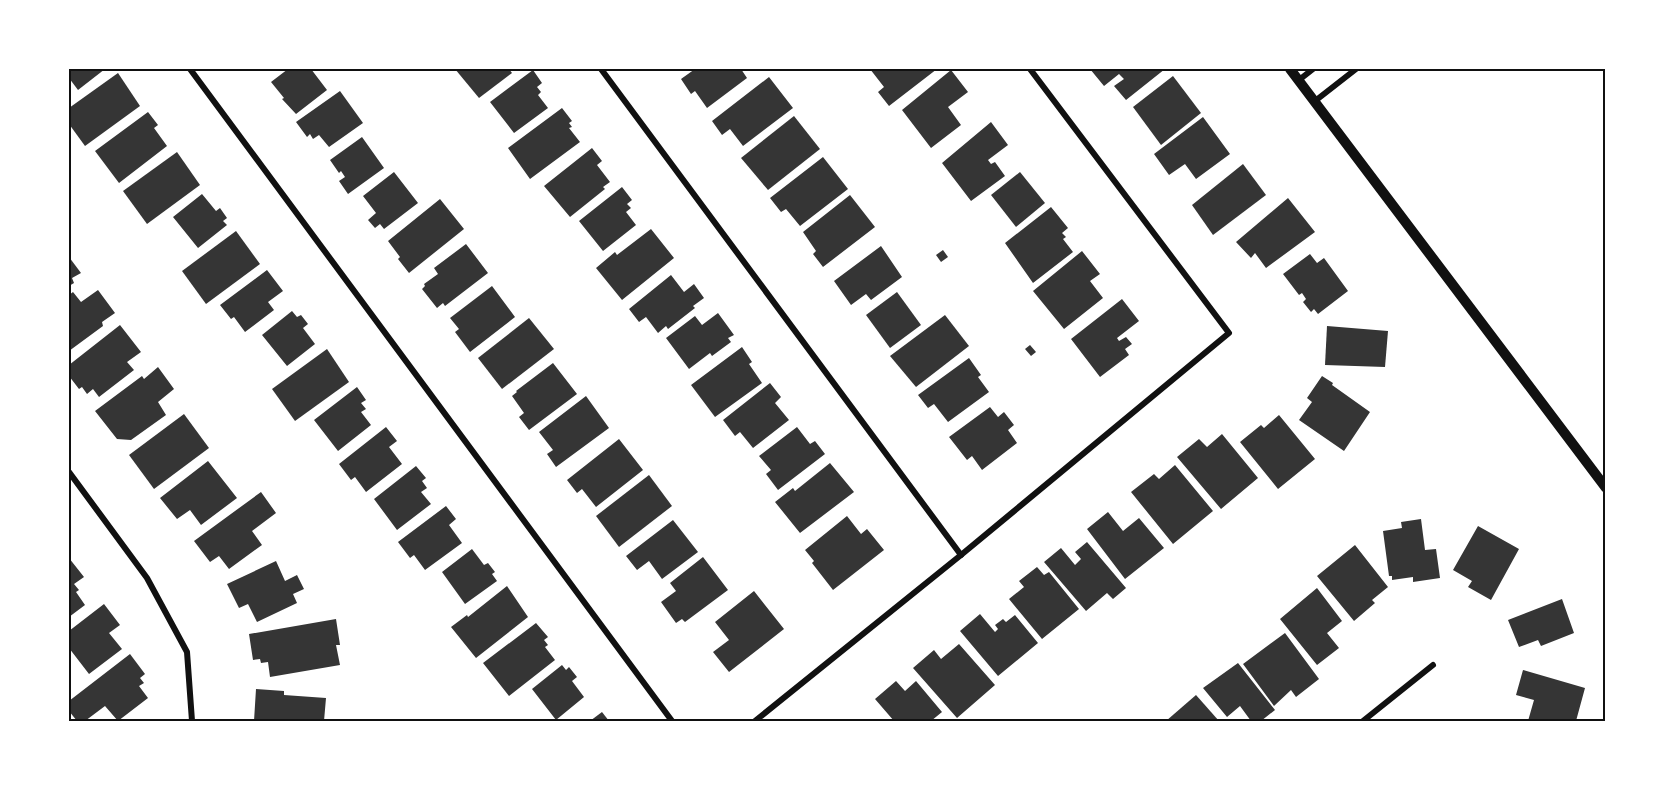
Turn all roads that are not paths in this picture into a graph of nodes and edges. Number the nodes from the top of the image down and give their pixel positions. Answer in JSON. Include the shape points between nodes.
{"nodes":[{"id":1,"x":190,"y":69,"type":"edge"},
{"id":2,"x":601,"y":69,"type":"edge"},
{"id":3,"x":1030,"y":69,"type":"edge"},
{"id":4,"x":1290,"y":69,"type":"edge"},
{"id":5,"x":1313,"y":69,"type":"edge"},
{"id":6,"x":1356,"y":69,"type":"edge"},
{"id":7,"x":1299,"y":80,"type":"junction"},
{"id":8,"x":1315,"y":101,"type":"junction"},
{"id":9,"x":69,"y":472,"type":"edge"},
{"id":10,"x":1606,"y":488,"type":"edge"},
{"id":11,"x":961,"y":555,"type":"junction"},
{"id":12,"x":1433,"y":665,"type":"dead end"},
{"id":13,"x":192,"y":721,"type":"edge"},
{"id":14,"x":672,"y":721,"type":"edge"},
{"id":15,"x":755,"y":721,"type":"edge"},
{"id":16,"x":1363,"y":721,"type":"edge"}],
"edges":[{"from":1,"to":14,"type":"street"},
{"from":2,"to":11,"type":"street"},
{"from":3,"to":11,"type":"street","via":[[1228,333]]},
{"from":4,"to":7,"type":"street"},
{"from":5,"to":7,"type":"street"},
{"from":6,"to":8,"type":"street"},
{"from":7,"to":8,"type":"street"},
{"from":8,"to":10,"type":"street"},
{"from":9,"to":13,"type":"street","via":[[147,578],[187,652]]},
{"from":11,"to":15,"type":"street"},
{"from":12,"to":16,"type":"street"}]}
